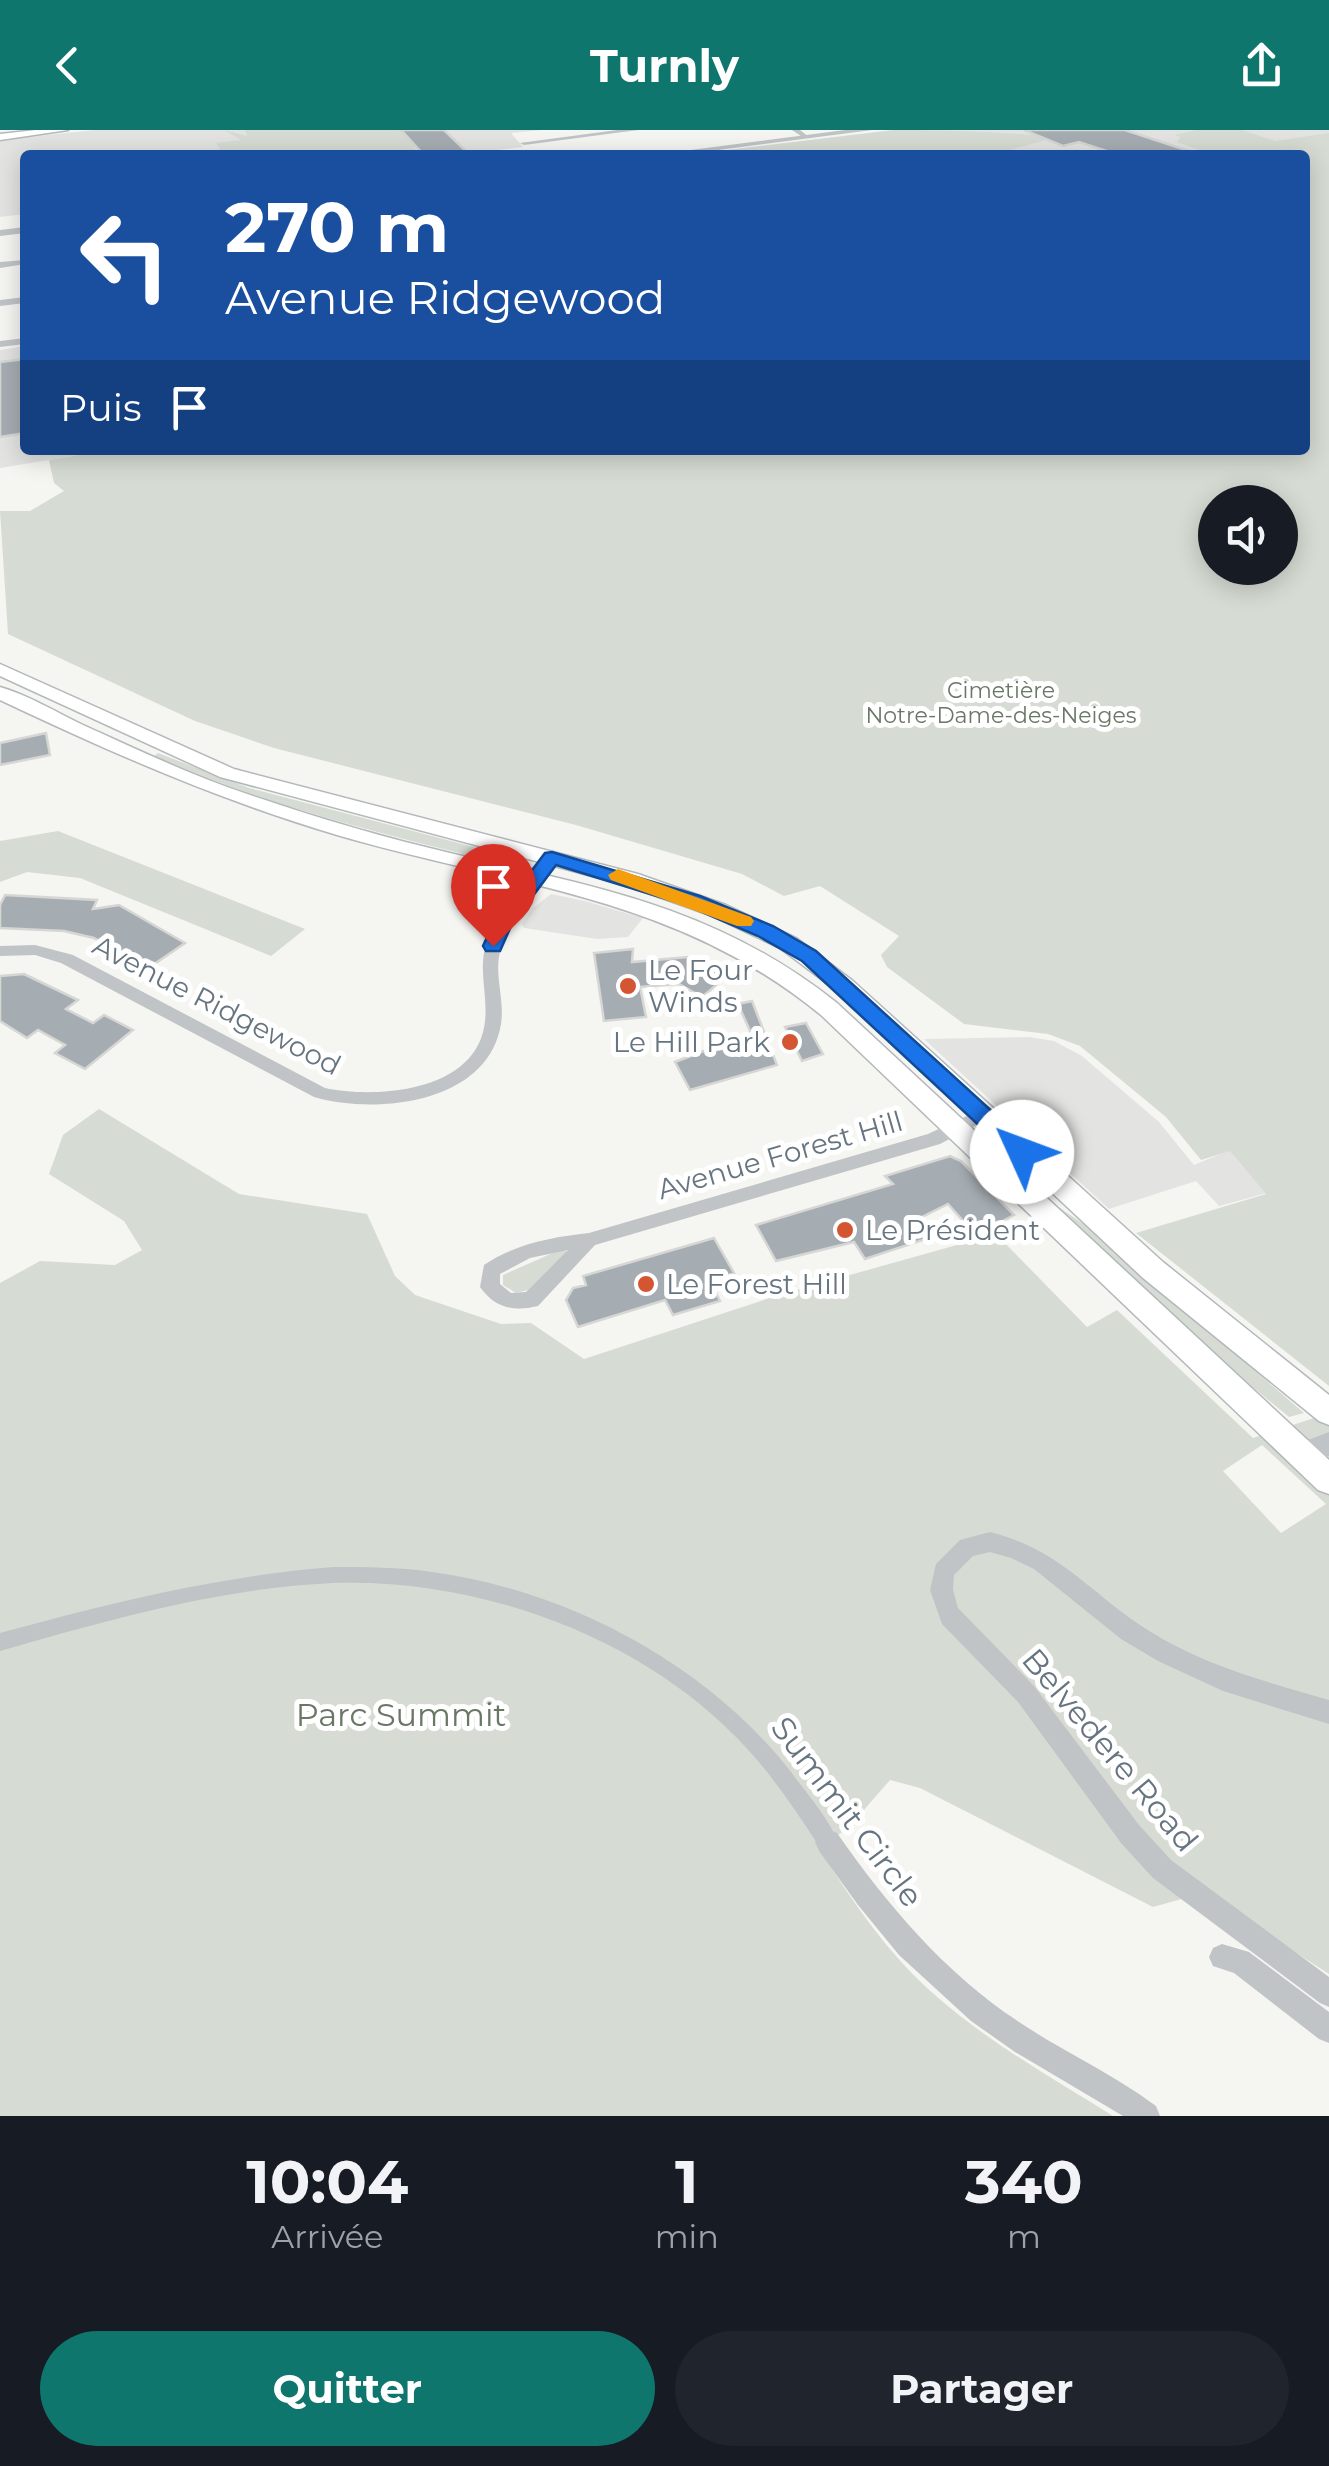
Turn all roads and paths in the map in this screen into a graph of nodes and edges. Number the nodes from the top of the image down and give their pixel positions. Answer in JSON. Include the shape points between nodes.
{"nodes":[{"id":1,"x":63,"y":130,"type":"edge"},
{"id":2,"x":635,"y":130,"type":"edge"},
{"id":3,"x":794,"y":130,"type":"edge"},
{"id":4,"x":868,"y":130,"type":"edge"},
{"id":5,"x":624,"y":131,"type":"edge"},
{"id":6,"x":516,"y":136,"type":"dead end"},
{"id":7,"x":0,"y":137,"type":"edge"},
{"id":8,"x":806,"y":138,"type":"junction"},
{"id":9,"x":524,"y":143,"type":"junction"},
{"id":10,"x":531,"y":150,"type":"edge"},
{"id":11,"x":701,"y":150,"type":"edge"},
{"id":12,"x":0,"y":669,"type":"edge"},
{"id":13,"x":0,"y":693,"type":"edge"},
{"id":14,"x":552,"y":858,"type":"junction"},
{"id":15,"x":536,"y":879,"type":"junction"},
{"id":16,"x":0,"y":951,"type":"edge"},
{"id":17,"x":982,"y":1115,"type":"junction"},
{"id":18,"x":955,"y":1130,"type":"junction"},
{"id":19,"x":590,"y":1240,"type":"junction"},
{"id":20,"x":1329,"y":1412,"type":"edge"},
{"id":21,"x":1315,"y":1450,"type":"edge"},
{"id":22,"x":1329,"y":1480,"type":"edge"},
{"id":23,"x":0,"y":1642,"type":"edge"},
{"id":24,"x":1329,"y":1712,"type":"edge"},
{"id":25,"x":828,"y":1842,"type":"joint"},
{"id":26,"x":1222,"y":1957,"type":"dead end"},
{"id":27,"x":1329,"y":1994,"type":"edge"},
{"id":28,"x":1329,"y":2029,"type":"edge"},
{"id":29,"x":1146,"y":2116,"type":"edge"}],
"edges":[{"from":1,"to":7,"type":"main road"},
{"from":2,"to":5,"type":"street"},
{"from":3,"to":8,"type":"street"},
{"from":4,"to":8,"type":"street"},
{"from":5,"to":9,"type":"street"},
{"from":6,"to":9,"type":"street"},
{"from":8,"to":11,"type":"street"},
{"from":9,"to":10,"type":"street"},
{"from":12,"to":14,"type":"main road","via":[[227,773]]},
{"from":13,"to":15,"type":"main road","via":[[233,797]]},
{"from":14,"to":15,"type":"street","name":"Avenue Ridgewood"},
{"from":14,"to":17,"type":"main road","via":[[674,894],[788,942],[845,986]]},
{"from":15,"to":16,"type":"street","name":"Avenue Ridgewood","via":[[493,946],[494,1016],[485,1046],[445,1081],[390,1099],[354,1101],[320,1093],[67,959],[35,950]]},
{"from":15,"to":18,"type":"main road","via":[[666,915],[766,958],[808,989]]},
{"from":17,"to":18,"type":"street","name":"Avenue Forest Hill"},
{"from":17,"to":20,"type":"main road","via":[[1176,1289]]},
{"from":18,"to":19,"type":"street","name":"Avenue Forest Hill"},
{"from":18,"to":21,"type":"main road"},
{"from":19,"to":19,"type":"street","name":"Avenue Forest Hill","via":[[499,1264],[488,1273],[490,1287],[507,1301],[531,1300]]},
{"from":21,"to":22,"type":"main road"},
{"from":23,"to":25,"type":"street","name":"Summit Circle","via":[[146,1602],[246,1584],[336,1574],[460,1582],[580,1624],[700,1694],[757,1746]]},
{"from":24,"to":27,"type":"street","name":"Belvedere Road","via":[[1176,1658],[1129,1630],[1049,1564],[1016,1549],[972,1546],[945,1568],[941,1598],[950,1616],[1048,1719],[1130,1834],[1189,1892]]},
{"from":25,"to":29,"type":"street","name":"Summit Circle","via":[[900,1940],[947,1986]]},
{"from":26,"to":28,"type":"street","via":[[1250,1968]]}]}
